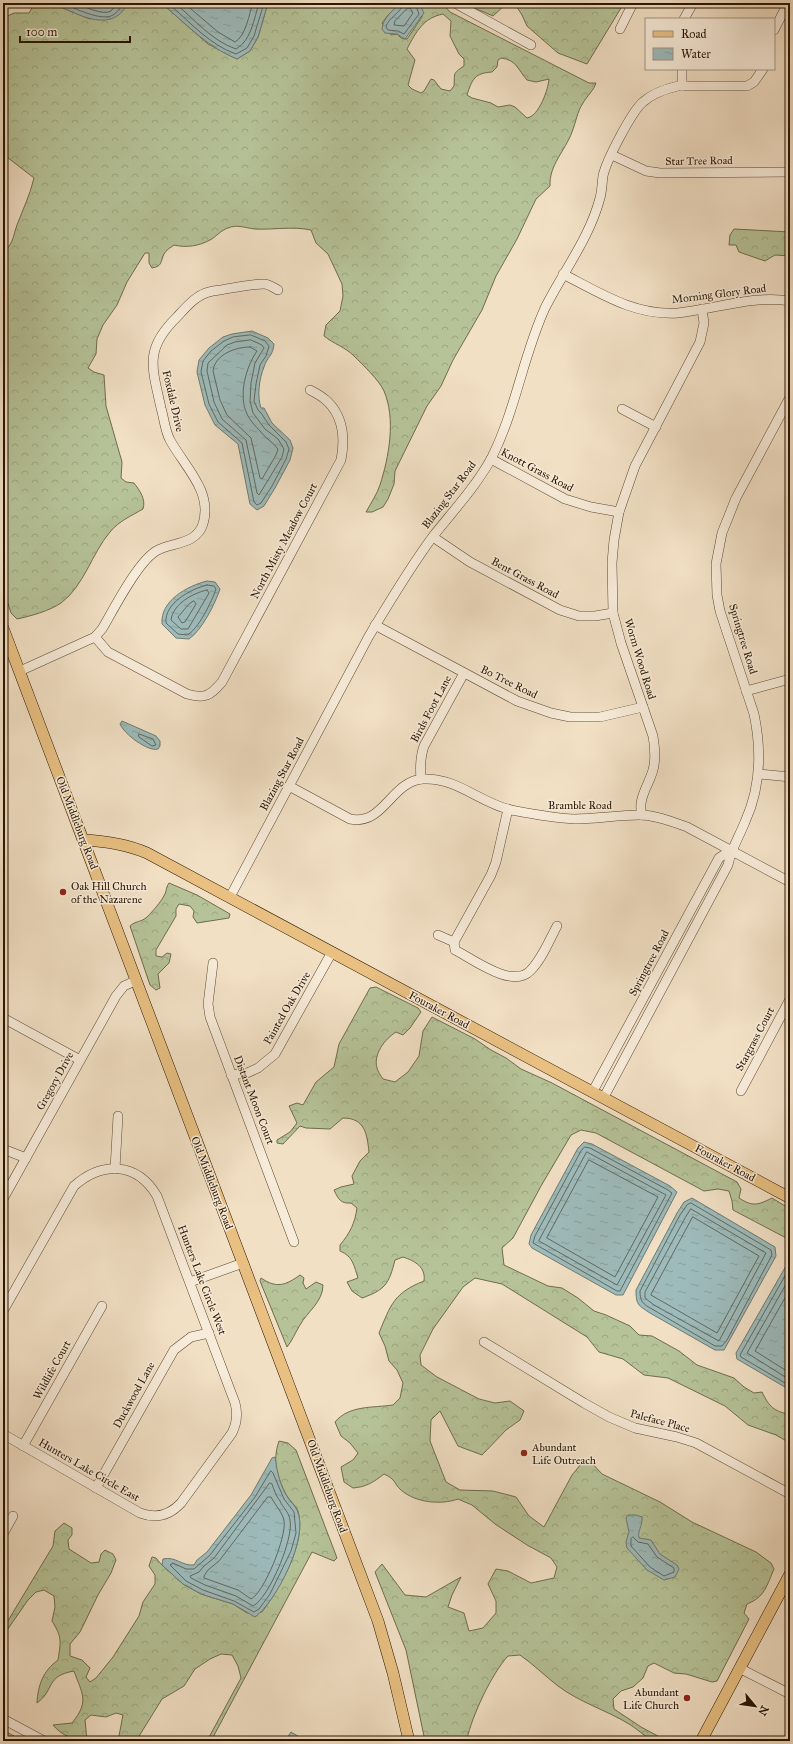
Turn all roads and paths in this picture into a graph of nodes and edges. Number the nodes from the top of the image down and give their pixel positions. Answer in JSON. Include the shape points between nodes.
{"nodes":[{"id":1,"x":455,"y":3,"type":"edge"},
{"id":2,"x":634,"y":3,"type":"edge"},
{"id":3,"x":693,"y":3,"type":"edge"},
{"id":4,"x":788,"y":3,"type":"edge"},
{"id":5,"x":685,"y":18,"type":"edge"},
{"id":6,"x":775,"y":28,"type":"edge"},
{"id":7,"x":620,"y":29,"type":"dead end"},
{"id":8,"x":531,"y":45,"type":"dead end"},
{"id":9,"x":682,"y":70,"type":"edge"},
{"id":10,"x":762,"y":70,"type":"edge"},
{"id":11,"x":682,"y":86,"type":"junction"},
{"id":12,"x":612,"y":155,"type":"junction"},
{"id":13,"x":790,"y":172,"type":"edge"},
{"id":14,"x":563,"y":274,"type":"junction"},
{"id":15,"x":278,"y":290,"type":"dead end"},
{"id":16,"x":790,"y":301,"type":"edge"},
{"id":17,"x":702,"y":309,"type":"junction"},
{"id":18,"x":310,"y":390,"type":"dead end"},
{"id":19,"x":790,"y":397,"type":"edge"},
{"id":20,"x":622,"y":408,"type":"dead end"},
{"id":21,"x":656,"y":427,"type":"junction"},
{"id":22,"x":491,"y":459,"type":"junction"},
{"id":23,"x":619,"y":512,"type":"junction"},
{"id":24,"x":433,"y":537,"type":"junction"},
{"id":25,"x":613,"y":612,"type":"junction"},
{"id":26,"x":375,"y":625,"type":"junction"},
{"id":27,"x":3,"y":628,"type":"edge"},
{"id":28,"x":95,"y":637,"type":"junction"},
{"id":29,"x":20,"y":670,"type":"junction"},
{"id":30,"x":464,"y":673,"type":"junction"},
{"id":31,"x":790,"y":679,"type":"edge"},
{"id":32,"x":746,"y":691,"type":"junction"},
{"id":33,"x":643,"y":707,"type":"junction"},
{"id":34,"x":759,"y":774,"type":"junction"},
{"id":35,"x":790,"y":777,"type":"edge"},
{"id":36,"x":421,"y":779,"type":"junction"},
{"id":37,"x":289,"y":786,"type":"junction"},
{"id":38,"x":508,"y":809,"type":"junction"},
{"id":39,"x":642,"y":815,"type":"junction"},
{"id":40,"x":83,"y":840,"type":"junction"},
{"id":41,"x":731,"y":850,"type":"junction"},
{"id":42,"x":790,"y":882,"type":"edge"},
{"id":43,"x":230,"y":897,"type":"junction"},
{"id":44,"x":557,"y":926,"type":"dead end"},
{"id":45,"x":438,"y":935,"type":"dead end"},
{"id":46,"x":454,"y":942,"type":"junction"},
{"id":47,"x":332,"y":952,"type":"junction"},
{"id":48,"x":212,"y":963,"type":"dead end"},
{"id":49,"x":135,"y":981,"type":"junction"},
{"id":50,"x":790,"y":999,"type":"edge"},
{"id":51,"x":3,"y":1018,"type":"edge"},
{"id":52,"x":80,"y":1060,"type":"junction"},
{"id":53,"x":232,"y":1075,"type":"junction"},
{"id":54,"x":740,"y":1091,"type":"dead end"},
{"id":55,"x":593,"y":1092,"type":"junction"},
{"id":56,"x":604,"y":1097,"type":"junction"},
{"id":57,"x":118,"y":1116,"type":"dead end"},
{"id":58,"x":3,"y":1149,"type":"edge"},
{"id":59,"x":26,"y":1158,"type":"junction"},
{"id":60,"x":115,"y":1169,"type":"junction"},
{"id":61,"x":790,"y":1198,"type":"edge"},
{"id":62,"x":3,"y":1199,"type":"edge"},
{"id":63,"x":294,"y":1242,"type":"dead end"},
{"id":64,"x":243,"y":1263,"type":"junction"},
{"id":65,"x":190,"y":1282,"type":"junction"},
{"id":66,"x":102,"y":1306,"type":"dead end"},
{"id":67,"x":3,"y":1311,"type":"edge"},
{"id":68,"x":209,"y":1333,"type":"junction"},
{"id":69,"x":484,"y":1342,"type":"dead end"},
{"id":70,"x":3,"y":1434,"type":"edge"},
{"id":71,"x":23,"y":1446,"type":"junction"},
{"id":72,"x":96,"y":1488,"type":"junction"},
{"id":73,"x":790,"y":1494,"type":"edge"},
{"id":74,"x":165,"y":1515,"type":"joint"},
{"id":75,"x":13,"y":1516,"type":"dead end"},
{"id":76,"x":3,"y":1534,"type":"edge"},
{"id":77,"x":790,"y":1574,"type":"edge"},
{"id":78,"x":740,"y":1668,"type":"junction"},
{"id":79,"x":790,"y":1694,"type":"edge"},
{"id":80,"x":3,"y":1719,"type":"edge"},
{"id":81,"x":44,"y":1741,"type":"edge"},
{"id":82,"x":409,"y":1741,"type":"edge"},
{"id":83,"x":701,"y":1741,"type":"edge"}],
"edges":[{"from":1,"to":8,"type":"street"},
{"from":2,"to":7,"type":"street"},
{"from":3,"to":5,"type":"street"},
{"from":4,"to":6,"type":"street"},
{"from":9,"to":11,"type":"street"},
{"from":10,"to":11,"type":"street","via":[[754,82],[747,86]]},
{"from":11,"to":12,"type":"street","name":"Blazing Star Road","via":[[668,88],[642,103],[635,111]]},
{"from":12,"to":13,"type":"street","name":"Star Tree Road","via":[[646,171],[660,173]]},
{"from":12,"to":14,"type":"street","name":"Blazing Star Road","via":[[603,174],[595,214]]},
{"from":14,"to":17,"type":"street","name":"Morning Glory Road","via":[[631,308],[676,313]]},
{"from":14,"to":22,"type":"street","name":"Blazing Star Road","via":[[545,308],[510,415]]},
{"from":15,"to":28,"type":"street","name":"Foxdale Drive","via":[[266,284],[208,292],[194,300],[158,339],[152,359],[154,375],[169,438],[201,488],[204,503],[202,525],[187,541],[158,550],[146,559]]},
{"from":16,"to":17,"type":"street","name":"Morning Glory Road","via":[[766,299]]},
{"from":17,"to":21,"type":"street","name":"Worm Wood Road","via":[[704,323],[700,342]]},
{"from":18,"to":28,"type":"street","name":"North Misty Meadow Court","via":[[327,401],[340,419],[344,444],[341,460],[222,682],[214,692],[198,697],[187,694],[108,652]]},
{"from":19,"to":32,"type":"street","name":"Springtree Road","via":[[736,498],[722,533],[718,551],[716,574],[720,611]]},
{"from":20,"to":21,"type":"street"},
{"from":21,"to":23,"type":"street","name":"Worm Wood Road","via":[[635,466]]},
{"from":22,"to":23,"type":"street","name":"Knott Grass Road","via":[[565,499]]},
{"from":22,"to":24,"type":"street","name":"Blazing Star Road"},
{"from":23,"to":25,"type":"street","name":"Worm Wood Road","via":[[612,563]]},
{"from":24,"to":25,"type":"street","name":"Bent Grass Road","via":[[470,562],[560,610],[580,616]]},
{"from":24,"to":26,"type":"street","name":"Blazing Star Road"},
{"from":25,"to":33,"type":"street","name":"Worm Wood Road"},
{"from":26,"to":30,"type":"street","name":"Bo Tree Road"},
{"from":26,"to":37,"type":"street","name":"Blazing Star Road"},
{"from":27,"to":29,"type":"main road","name":"Old Middleburg Road"},
{"from":28,"to":29,"type":"street","name":"Foxdale Drive"},
{"from":29,"to":40,"type":"main road","name":"Old Middleburg Road"},
{"from":30,"to":33,"type":"street","name":"Bo Tree Road","via":[[517,701],[570,717],[600,717]]},
{"from":30,"to":36,"type":"street","name":"Birds Foot Lane","via":[[424,746]]},
{"from":31,"to":32,"type":"street"},
{"from":32,"to":34,"type":"street","name":"Springtree Road","via":[[757,729]]},
{"from":33,"to":39,"type":"street","name":"Worm Wood Road","via":[[653,736],[655,757],[653,770],[643,794]]},
{"from":34,"to":35,"type":"street"},
{"from":34,"to":41,"type":"street","name":"Springtree Road","via":[[752,805]]},
{"from":36,"to":37,"type":"street","name":"Bramble Road","via":[[403,786],[371,817],[357,821]]},
{"from":36,"to":38,"type":"street","name":"Bramble Road","via":[[448,782],[482,800]]},
{"from":37,"to":43,"type":"street","name":"Blazing Star Road"},
{"from":38,"to":39,"type":"street","name":"Bramble Road","via":[[547,817],[575,819]]},
{"from":38,"to":46,"type":"street","via":[[491,875]]},
{"from":39,"to":41,"type":"street","name":"Bramble Road","via":[[672,821]]},
{"from":40,"to":43,"type":"main road","name":"Fouraker Road","via":[[130,846]]},
{"from":40,"to":49,"type":"main road","name":"Old Middleburg Road"},
{"from":41,"to":42,"type":"street","name":"Bramble Road"},
{"from":41,"to":55,"type":"street","name":"Springtree Road","via":[[719,858]]},
{"from":41,"to":56,"type":"street","name":"Springtree Road","via":[[728,865]]},
{"from":43,"to":47,"type":"main road","name":"Fouraker Road"},
{"from":44,"to":46,"type":"street","via":[[539,961],[529,972],[518,978],[502,975],[455,950]]},
{"from":45,"to":46,"type":"street"},
{"from":47,"to":53,"type":"street","name":"Painted Oak Drive","via":[[275,1054],[258,1068]]},
{"from":47,"to":55,"type":"main road","name":"Fouraker Road"},
{"from":48,"to":53,"type":"street","name":"Distant Moon Court","via":[[208,1012]]},
{"from":49,"to":52,"type":"street","name":"Gregory Drive","via":[[124,986],[116,996]]},
{"from":49,"to":64,"type":"main road","name":"Old Middleburg Road"},
{"from":50,"to":54,"type":"street","name":"Stargrass Court"},
{"from":51,"to":52,"type":"street"},
{"from":52,"to":59,"type":"street","name":"Gregory Drive"},
{"from":53,"to":63,"type":"street","name":"Distant Moon Court"},
{"from":55,"to":56,"type":"main road","name":"Fouraker Road"},
{"from":56,"to":61,"type":"main road","name":"Fouraker Road"},
{"from":57,"to":60,"type":"street"},
{"from":58,"to":59,"type":"street"},
{"from":59,"to":62,"type":"street","name":"Gregory Drive"},
{"from":60,"to":65,"type":"street","name":"Hunters Lake Circle West","via":[[137,1175],[153,1190]]},
{"from":60,"to":67,"type":"street","via":[[93,1172],[70,1191]]},
{"from":64,"to":65,"type":"street"},
{"from":64,"to":82,"type":"main road","name":"Old Middleburg Road","via":[[378,1621]]},
{"from":65,"to":68,"type":"street","name":"Hunters Lake Circle West"},
{"from":66,"to":71,"type":"street","name":"Wildlife Court"},
{"from":68,"to":72,"type":"street","name":"Duckwood Lane","via":[[191,1337],[174,1350]]},
{"from":68,"to":74,"type":"street","name":"Hunters Lake Circle West","via":[[235,1403],[236,1422],[232,1433],[181,1503]]},
{"from":69,"to":73,"type":"street","name":"Paleface Place","via":[[609,1416],[635,1428],[696,1443]]},
{"from":70,"to":71,"type":"street","name":"Hunters Lake Circle East"},
{"from":71,"to":72,"type":"street","name":"Hunters Lake Circle East"},
{"from":72,"to":74,"type":"street","name":"Hunters Lake Circle East","via":[[146,1515]]},
{"from":75,"to":76,"type":"street"},
{"from":77,"to":78,"type":"main road"},
{"from":78,"to":79,"type":"street"},
{"from":78,"to":83,"type":"main road"},
{"from":80,"to":81,"type":"street"}]}
